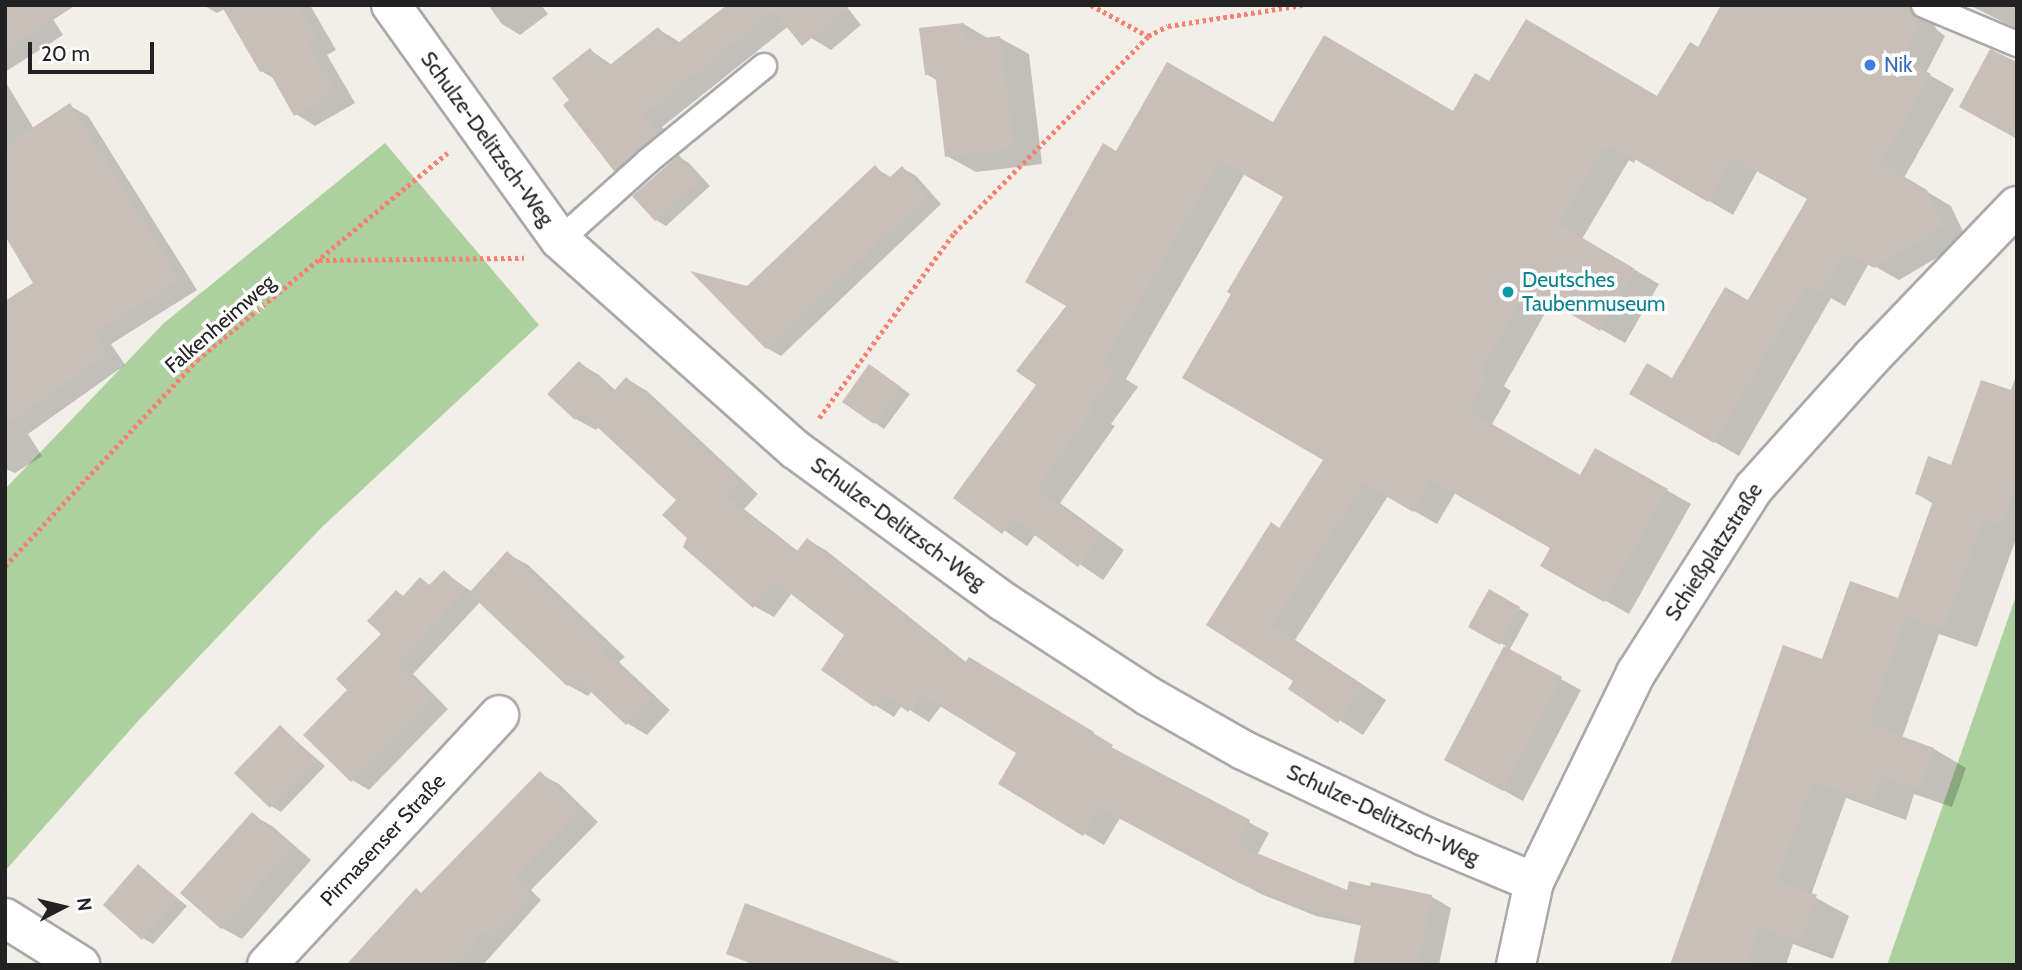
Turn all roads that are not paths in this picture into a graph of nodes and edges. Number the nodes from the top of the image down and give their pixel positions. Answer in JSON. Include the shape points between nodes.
{"nodes":[{"id":1,"x":391,"y":5,"type":"edge"},
{"id":2,"x":1924,"y":5,"type":"edge"},
{"id":3,"x":2017,"y":44,"type":"edge"},
{"id":4,"x":764,"y":66,"type":"dead end"},
{"id":5,"x":2017,"y":206,"type":"edge"},
{"id":6,"x":569,"y":249,"type":"junction"},
{"id":7,"x":499,"y":715,"type":"dead end"},
{"id":8,"x":1534,"y":882,"type":"junction"},
{"id":9,"x":5,"y":918,"type":"edge"},
{"id":10,"x":80,"y":965,"type":"edge"},
{"id":11,"x":267,"y":965,"type":"edge"},
{"id":12,"x":1516,"y":965,"type":"edge"}],
"edges":[{"from":1,"to":6,"type":"street","name":"Schulze-Delitzsch-Weg"},
{"from":2,"to":3,"type":"lane"},
{"from":4,"to":6,"type":"lane","via":[[648,162]]},
{"from":5,"to":8,"type":"street","name":"Schießplatzstraße","via":[[1758,481],[1636,673]]},
{"from":6,"to":8,"type":"street","name":"Schulze-Delitzsch-Weg","via":[[796,450],[1004,602],[1148,696],[1243,750],[1423,836]]},
{"from":7,"to":11,"type":"street","name":"Pirmasenser Straße"},
{"from":8,"to":12,"type":"street","name":"Schießplatzstraße"},
{"from":9,"to":10,"type":"street"}]}
